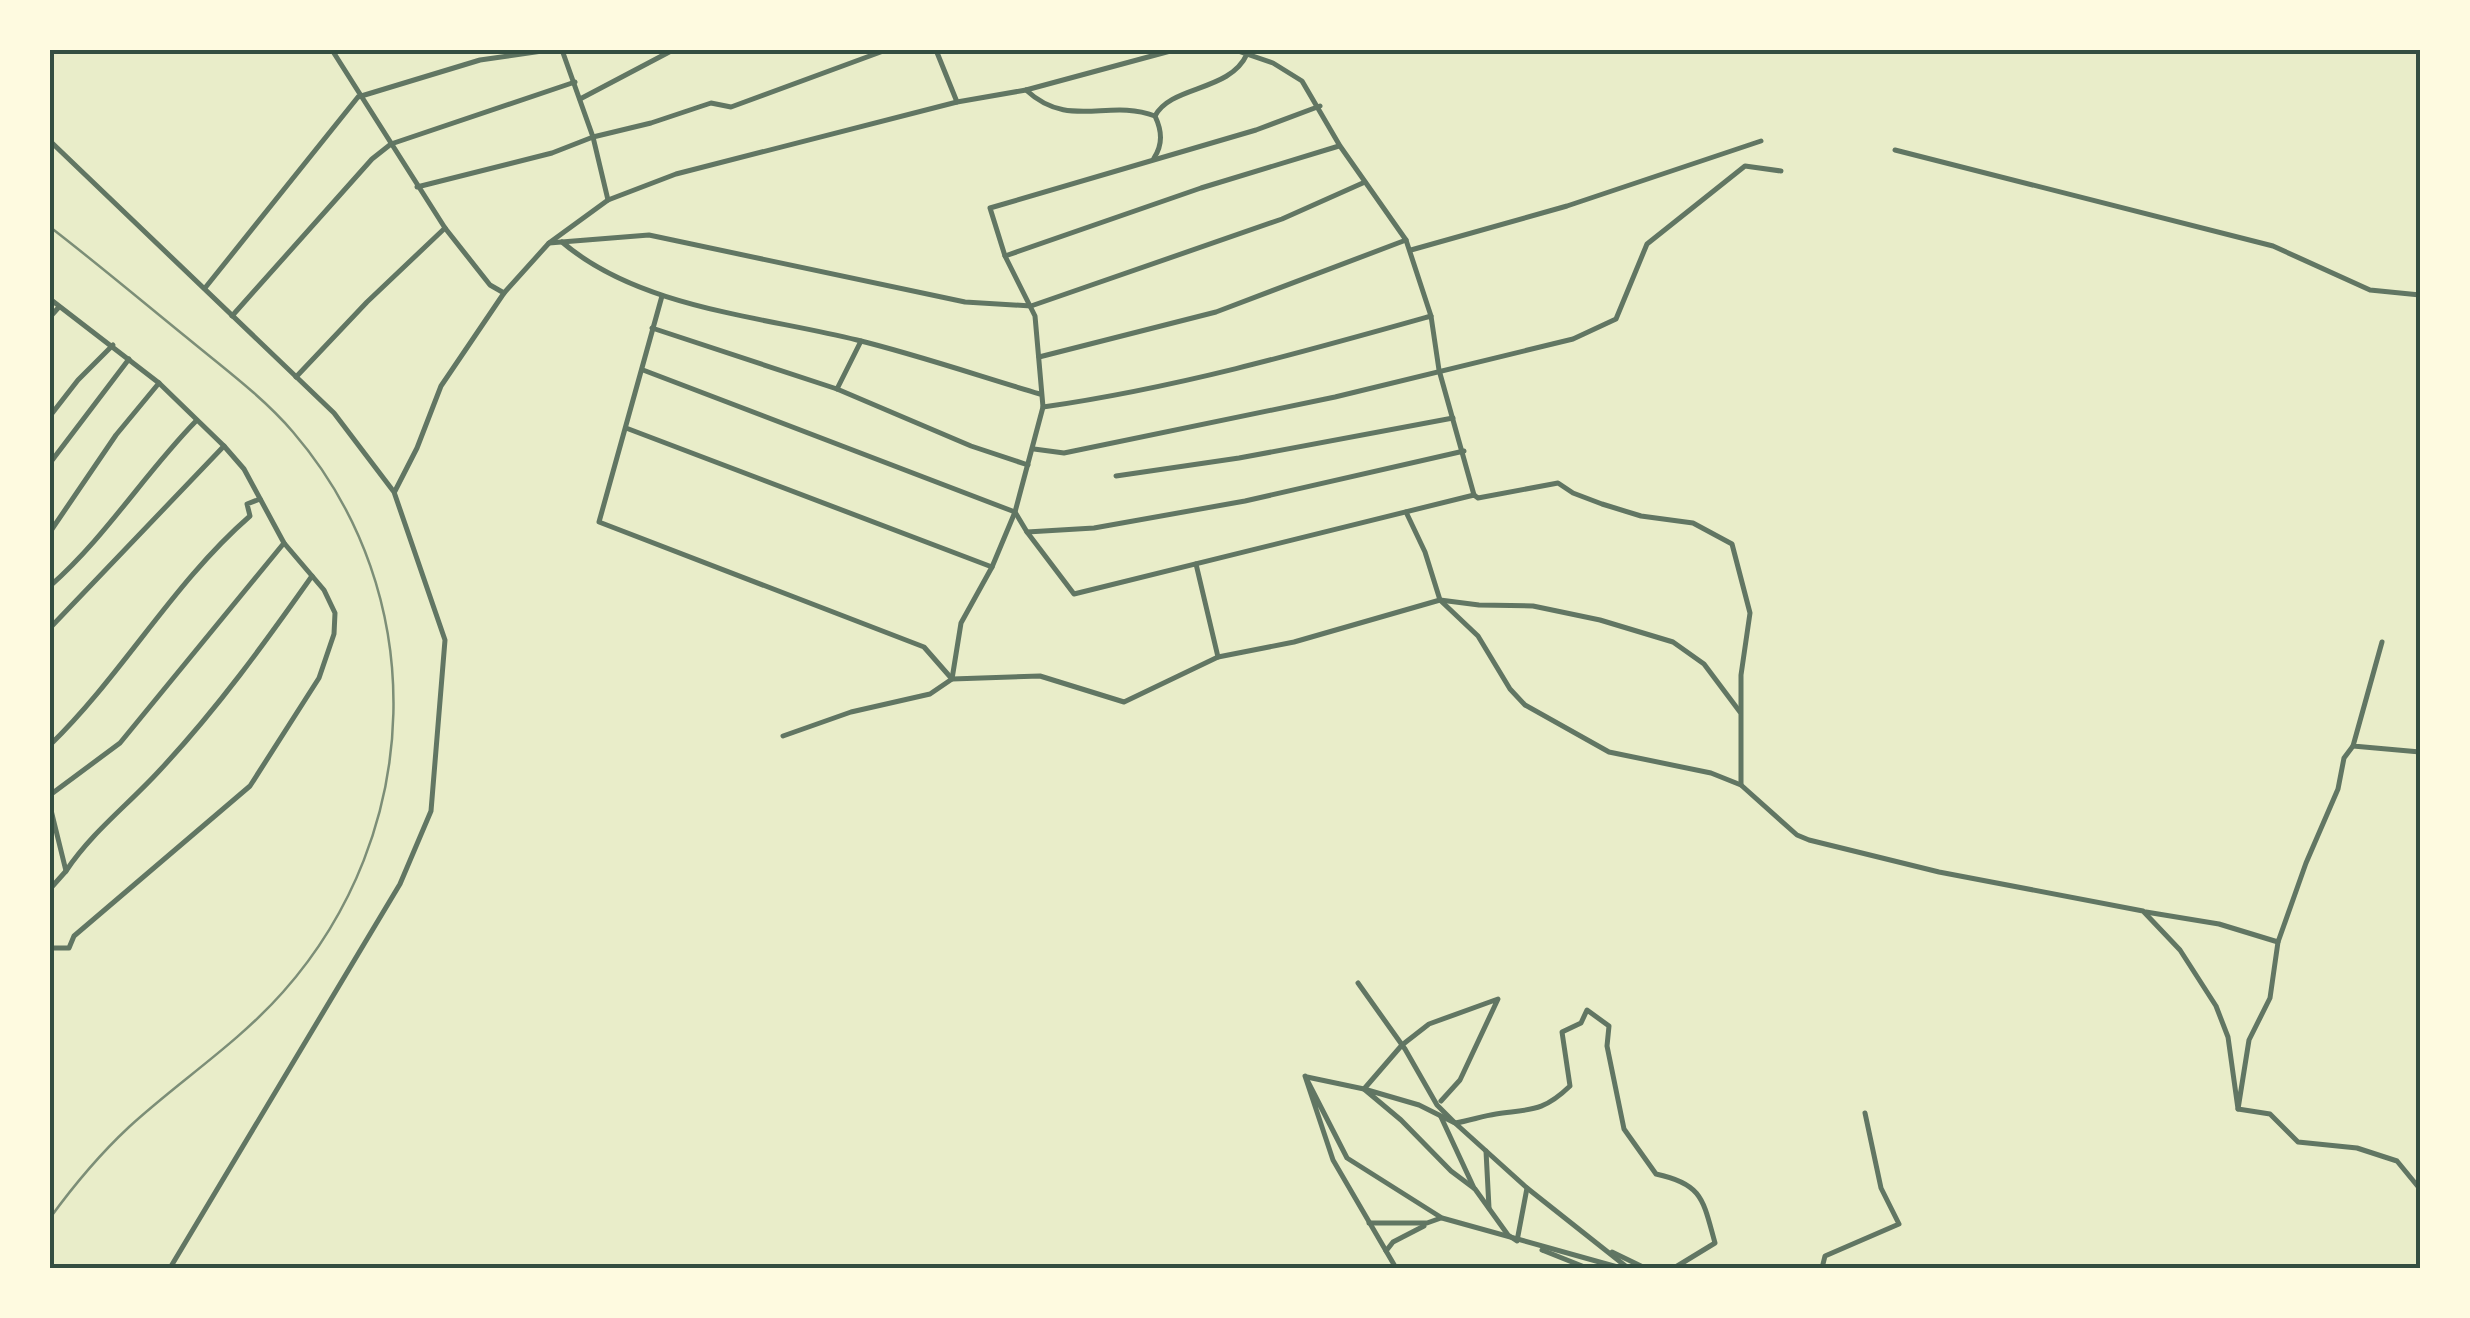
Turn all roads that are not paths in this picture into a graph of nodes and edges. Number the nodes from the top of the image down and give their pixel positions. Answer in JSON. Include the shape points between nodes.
{"nodes":[{"id":1,"x":332,"y":50,"type":"edge"},
{"id":2,"x":548,"y":50,"type":"edge"},
{"id":3,"x":562,"y":50,"type":"edge"},
{"id":4,"x":673,"y":50,"type":"edge"},
{"id":5,"x":886,"y":50,"type":"edge"},
{"id":6,"x":936,"y":50,"type":"edge"},
{"id":7,"x":1174,"y":50,"type":"edge"},
{"id":8,"x":1235,"y":50,"type":"edge"},
{"id":9,"x":1247,"y":54,"type":"junction"},
{"id":10,"x":575,"y":82,"type":"junction"},
{"id":11,"x":1026,"y":90,"type":"junction"},
{"id":12,"x":362,"y":96,"type":"junction"},
{"id":13,"x":580,"y":98,"type":"junction"},
{"id":14,"x":957,"y":102,"type":"junction"},
{"id":15,"x":1320,"y":106,"type":"junction"},
{"id":16,"x":1155,"y":116,"type":"junction"},
{"id":17,"x":593,"y":137,"type":"junction"},
{"id":18,"x":50,"y":140,"type":"edge"},
{"id":19,"x":1761,"y":141,"type":"dead end"},
{"id":20,"x":391,"y":144,"type":"junction"},
{"id":21,"x":1340,"y":146,"type":"junction"},
{"id":22,"x":1895,"y":150,"type":"dead end"},
{"id":23,"x":1152,"y":161,"type":"junction"},
{"id":24,"x":1780,"y":171,"type":"dead end"},
{"id":25,"x":1365,"y":182,"type":"junction"},
{"id":26,"x":418,"y":187,"type":"junction"},
{"id":27,"x":608,"y":200,"type":"junction"},
{"id":28,"x":445,"y":228,"type":"junction"},
{"id":29,"x":1406,"y":240,"type":"junction"},
{"id":30,"x":562,"y":242,"type":"junction"},
{"id":31,"x":549,"y":243,"type":"junction"},
{"id":32,"x":1410,"y":250,"type":"junction"},
{"id":33,"x":1005,"y":256,"type":"junction"},
{"id":34,"x":204,"y":289,"type":"junction"},
{"id":35,"x":504,"y":293,"type":"junction"},
{"id":36,"x":2420,"y":295,"type":"edge"},
{"id":37,"x":662,"y":296,"type":"junction"},
{"id":38,"x":50,"y":299,"type":"edge"},
{"id":39,"x":1031,"y":306,"type":"junction"},
{"id":40,"x":59,"y":307,"type":"junction"},
{"id":41,"x":232,"y":316,"type":"junction"},
{"id":42,"x":1431,"y":316,"type":"junction"},
{"id":43,"x":50,"y":317,"type":"edge"},
{"id":44,"x":652,"y":328,"type":"junction"},
{"id":45,"x":861,"y":340,"type":"junction"},
{"id":46,"x":113,"y":346,"type":"junction"},
{"id":47,"x":1038,"y":357,"type":"junction"},
{"id":48,"x":129,"y":359,"type":"junction"},
{"id":49,"x":641,"y":370,"type":"junction"},
{"id":50,"x":1438,"y":370,"type":"junction"},
{"id":51,"x":296,"y":377,"type":"junction"},
{"id":52,"x":159,"y":382,"type":"junction"},
{"id":53,"x":836,"y":389,"type":"junction"},
{"id":54,"x":1040,"y":394,"type":"junction"},
{"id":55,"x":1043,"y":406,"type":"junction"},
{"id":56,"x":50,"y":416,"type":"edge"},
{"id":57,"x":1454,"y":418,"type":"junction"},
{"id":58,"x":196,"y":420,"type":"junction"},
{"id":59,"x":625,"y":428,"type":"junction"},
{"id":60,"x":224,"y":446,"type":"junction"},
{"id":61,"x":1034,"y":448,"type":"junction"},
{"id":62,"x":1464,"y":451,"type":"junction"},
{"id":63,"x":50,"y":463,"type":"edge"},
{"id":64,"x":1028,"y":466,"type":"junction"},
{"id":65,"x":1116,"y":476,"type":"dead end"},
{"id":66,"x":394,"y":492,"type":"junction"},
{"id":67,"x":1474,"y":495,"type":"junction"},
{"id":68,"x":260,"y":499,"type":"junction"},
{"id":69,"x":1015,"y":512,"type":"junction"},
{"id":70,"x":1406,"y":512,"type":"junction"},
{"id":71,"x":50,"y":532,"type":"edge"},
{"id":72,"x":1027,"y":532,"type":"junction"},
{"id":73,"x":284,"y":543,"type":"junction"},
{"id":74,"x":1196,"y":564,"type":"junction"},
{"id":75,"x":992,"y":567,"type":"junction"},
{"id":76,"x":312,"y":576,"type":"junction"},
{"id":77,"x":50,"y":586,"type":"edge"},
{"id":78,"x":1440,"y":600,"type":"junction"},
{"id":79,"x":50,"y":628,"type":"edge"},
{"id":80,"x":2382,"y":642,"type":"dead end"},
{"id":81,"x":1218,"y":657,"type":"junction"},
{"id":82,"x":952,"y":680,"type":"junction"},
{"id":83,"x":1742,"y":716,"type":"junction"},
{"id":84,"x":783,"y":736,"type":"dead end"},
{"id":85,"x":50,"y":745,"type":"edge"},
{"id":86,"x":2353,"y":746,"type":"junction"},
{"id":87,"x":2420,"y":752,"type":"edge"},
{"id":88,"x":1741,"y":786,"type":"junction"},
{"id":89,"x":50,"y":795,"type":"edge"},
{"id":90,"x":50,"y":806,"type":"edge"},
{"id":91,"x":66,"y":871,"type":"junction"},
{"id":92,"x":50,"y":888,"type":"edge"},
{"id":93,"x":2143,"y":911,"type":"junction"},
{"id":94,"x":2278,"y":942,"type":"junction"},
{"id":95,"x":50,"y":948,"type":"edge"},
{"id":96,"x":1358,"y":983,"type":"dead end"},
{"id":97,"x":1402,"y":1045,"type":"junction"},
{"id":98,"x":1305,"y":1076,"type":"junction"},
{"id":99,"x":1364,"y":1089,"type":"junction"},
{"id":100,"x":1442,"y":1100,"type":"dead end"},
{"id":101,"x":2238,"y":1110,"type":"junction"},
{"id":102,"x":1439,"y":1114,"type":"junction"},
{"id":103,"x":1866,"y":1114,"type":"dead end"},
{"id":104,"x":1455,"y":1123,"type":"junction"},
{"id":105,"x":1486,"y":1151,"type":"junction"},
{"id":106,"x":1528,"y":1188,"type":"junction"},
{"id":107,"x":2420,"y":1188,"type":"edge"},
{"id":108,"x":1474,"y":1189,"type":"junction"},
{"id":109,"x":1489,"y":1209,"type":"junction"},
{"id":110,"x":1442,"y":1218,"type":"junction"},
{"id":111,"x":1433,"y":1221,"type":"junction"},
{"id":112,"x":1370,"y":1223,"type":"junction"},
{"id":113,"x":1519,"y":1241,"type":"junction"},
{"id":114,"x":1601,"y":1246,"type":"junction"},
{"id":115,"x":1386,"y":1252,"type":"junction"},
{"id":116,"x":170,"y":1268,"type":"edge"},
{"id":117,"x":1396,"y":1268,"type":"edge"},
{"id":118,"x":1588,"y":1268,"type":"edge"},
{"id":119,"x":1625,"y":1268,"type":"edge"},
{"id":120,"x":1645,"y":1268,"type":"edge"},
{"id":121,"x":1674,"y":1268,"type":"edge"},
{"id":122,"x":1822,"y":1268,"type":"edge"}],
"edges":[{"from":1,"to":12,"type":"street"},
{"from":2,"to":12,"type":"street","via":[[480,60]]},
{"from":3,"to":10,"type":"street"},
{"from":4,"to":13,"type":"street"},
{"from":5,"to":17,"type":"street","via":[[731,108],[711,103]]},
{"from":6,"to":14,"type":"street"},
{"from":7,"to":11,"type":"street"},
{"from":8,"to":9,"type":"street"},
{"from":9,"to":15,"type":"street","via":[[1302,82]]},
{"from":9,"to":16,"type":"street","via":[[1238,69],[1162,106]]},
{"from":10,"to":13,"type":"street"},
{"from":10,"to":20,"type":"street"},
{"from":11,"to":14,"type":"street"},
{"from":11,"to":16,"type":"street","via":[[1064,112],[1134,110]]},
{"from":12,"to":20,"type":"street"},
{"from":12,"to":34,"type":"street"},
{"from":13,"to":17,"type":"street"},
{"from":14,"to":27,"type":"street","via":[[676,174]]},
{"from":15,"to":21,"type":"street"},
{"from":15,"to":23,"type":"street"},
{"from":16,"to":23,"type":"street","via":[[1160,146]]},
{"from":17,"to":26,"type":"street"},
{"from":17,"to":27,"type":"street"},
{"from":18,"to":34,"type":"street"},
{"from":19,"to":32,"type":"street"},
{"from":20,"to":26,"type":"street"},
{"from":20,"to":41,"type":"street"},
{"from":21,"to":25,"type":"street"},
{"from":21,"to":33,"type":"street"},
{"from":22,"to":36,"type":"street","via":[[2273,246],[2370,290]]},
{"from":23,"to":33,"type":"street","via":[[990,208]]},
{"from":24,"to":50,"type":"street","via":[[1745,166],[1646,244],[1616,318],[1573,339]]},
{"from":25,"to":29,"type":"street"},
{"from":25,"to":39,"type":"street","via":[[1282,220]]},
{"from":26,"to":28,"type":"street"},
{"from":27,"to":31,"type":"street"},
{"from":28,"to":35,"type":"street"},
{"from":28,"to":51,"type":"street"},
{"from":29,"to":32,"type":"street"},
{"from":29,"to":47,"type":"street","via":[[1216,312]]},
{"from":30,"to":31,"type":"street"},
{"from":30,"to":37,"type":"street","via":[[588,264]]},
{"from":30,"to":39,"type":"street","via":[[650,235],[965,302]]},
{"from":31,"to":35,"type":"street"},
{"from":32,"to":42,"type":"street"},
{"from":33,"to":39,"type":"street"},
{"from":34,"to":41,"type":"street"},
{"from":35,"to":66,"type":"street","via":[[442,386]]},
{"from":37,"to":44,"type":"street"},
{"from":37,"to":45,"type":"street"},
{"from":38,"to":40,"type":"street"},
{"from":39,"to":47,"type":"street"},
{"from":40,"to":43,"type":"street"},
{"from":40,"to":46,"type":"street"},
{"from":41,"to":51,"type":"street"},
{"from":42,"to":50,"type":"street"},
{"from":42,"to":55,"type":"street","via":[[1164,386]]},
{"from":44,"to":49,"type":"street"},
{"from":44,"to":53,"type":"street"},
{"from":45,"to":53,"type":"street"},
{"from":45,"to":54,"type":"street"},
{"from":46,"to":48,"type":"street"},
{"from":46,"to":56,"type":"street"},
{"from":47,"to":54,"type":"street"},
{"from":48,"to":52,"type":"street"},
{"from":48,"to":63,"type":"street"},
{"from":49,"to":59,"type":"street"},
{"from":49,"to":69,"type":"street"},
{"from":50,"to":57,"type":"street"},
{"from":50,"to":61,"type":"street","via":[[1064,452]]},
{"from":51,"to":66,"type":"street","via":[[334,413]]},
{"from":52,"to":58,"type":"street"},
{"from":52,"to":71,"type":"street"},
{"from":53,"to":64,"type":"street"},
{"from":54,"to":55,"type":"street"},
{"from":55,"to":61,"type":"street"},
{"from":57,"to":62,"type":"street"},
{"from":57,"to":65,"type":"street"},
{"from":58,"to":60,"type":"street"},
{"from":58,"to":77,"type":"street"},
{"from":59,"to":75,"type":"street"},
{"from":59,"to":82,"type":"street","via":[[599,522],[924,647]]},
{"from":60,"to":68,"type":"street"},
{"from":60,"to":79,"type":"street"},
{"from":61,"to":64,"type":"street"},
{"from":62,"to":67,"type":"street"},
{"from":62,"to":72,"type":"street","via":[[1246,501],[1094,528]]},
{"from":64,"to":69,"type":"street"},
{"from":66,"to":116,"type":"street","via":[[445,640],[431,812],[400,884]]},
{"from":67,"to":70,"type":"street"},
{"from":67,"to":83,"type":"street","via":[[1558,483],[1641,516],[1693,523],[1732,544],[1750,613]]},
{"from":68,"to":73,"type":"street"},
{"from":68,"to":85,"type":"street","via":[[247,504],[250,516],[194,572],[110,681]]},
{"from":69,"to":72,"type":"street"},
{"from":69,"to":75,"type":"street"},
{"from":70,"to":74,"type":"street"},
{"from":70,"to":78,"type":"street"},
{"from":72,"to":74,"type":"street","via":[[1074,594]]},
{"from":73,"to":76,"type":"street"},
{"from":73,"to":89,"type":"street","via":[[120,742]]},
{"from":74,"to":81,"type":"street"},
{"from":75,"to":82,"type":"street","via":[[961,623]]},
{"from":76,"to":91,"type":"street","via":[[228,694]]},
{"from":76,"to":95,"type":"street","via":[[334,613],[334,634],[319,678],[250,786],[74,936],[69,948]]},
{"from":78,"to":81,"type":"street"},
{"from":78,"to":83,"type":"street","via":[[1533,606],[1672,642],[1704,664]]},
{"from":78,"to":88,"type":"street","via":[[1478,636],[1510,689],[1535,711],[1609,752],[1711,773]]},
{"from":80,"to":86,"type":"street"},
{"from":81,"to":82,"type":"street","via":[[1124,702],[1040,676]]},
{"from":82,"to":84,"type":"street","via":[[930,694]]},
{"from":83,"to":88,"type":"street"},
{"from":86,"to":87,"type":"street"},
{"from":86,"to":94,"type":"street"},
{"from":88,"to":93,"type":"street","via":[[1809,840]]},
{"from":90,"to":91,"type":"street"},
{"from":91,"to":92,"type":"street"},
{"from":93,"to":94,"type":"street"},
{"from":93,"to":101,"type":"street","via":[[2180,950],[2216,1006],[2228,1037]]},
{"from":94,"to":101,"type":"street","via":[[2270,998],[2249,1040]]},
{"from":96,"to":97,"type":"street"},
{"from":97,"to":99,"type":"street"},
{"from":97,"to":100,"type":"street","via":[[1429,1024],[1498,999],[1460,1080]]},
{"from":97,"to":104,"type":"street"},
{"from":98,"to":99,"type":"street"},
{"from":98,"to":110,"type":"street","via":[[1347,1158]]},
{"from":98,"to":112,"type":"street","via":[[1333,1160]]},
{"from":99,"to":102,"type":"street"},
{"from":99,"to":108,"type":"street"},
{"from":101,"to":107,"type":"street","via":[[2270,1114],[2298,1142],[2356,1148],[2397,1161]]},
{"from":102,"to":104,"type":"street"},
{"from":102,"to":108,"type":"street"},
{"from":103,"to":122,"type":"street","via":[[1881,1188],[1899,1224],[1825,1256]]},
{"from":104,"to":105,"type":"street"},
{"from":104,"to":121,"type":"street","via":[[1554,1102],[1570,1086],[1562,1032],[1582,1023],[1587,1010],[1609,1026],[1606,1046],[1624,1129],[1656,1174],[1681,1180],[1702,1196],[1714,1242]]},
{"from":105,"to":106,"type":"street"},
{"from":105,"to":109,"type":"street"},
{"from":106,"to":113,"type":"street"},
{"from":106,"to":114,"type":"street"},
{"from":108,"to":109,"type":"street"},
{"from":109,"to":113,"type":"street"},
{"from":110,"to":111,"type":"street"},
{"from":110,"to":113,"type":"street"},
{"from":111,"to":112,"type":"street"},
{"from":111,"to":115,"type":"street"},
{"from":112,"to":115,"type":"street"},
{"from":113,"to":118,"type":"street"},
{"from":113,"to":119,"type":"street"},
{"from":114,"to":119,"type":"street"},
{"from":114,"to":120,"type":"street"},
{"from":115,"to":117,"type":"street"}]}
